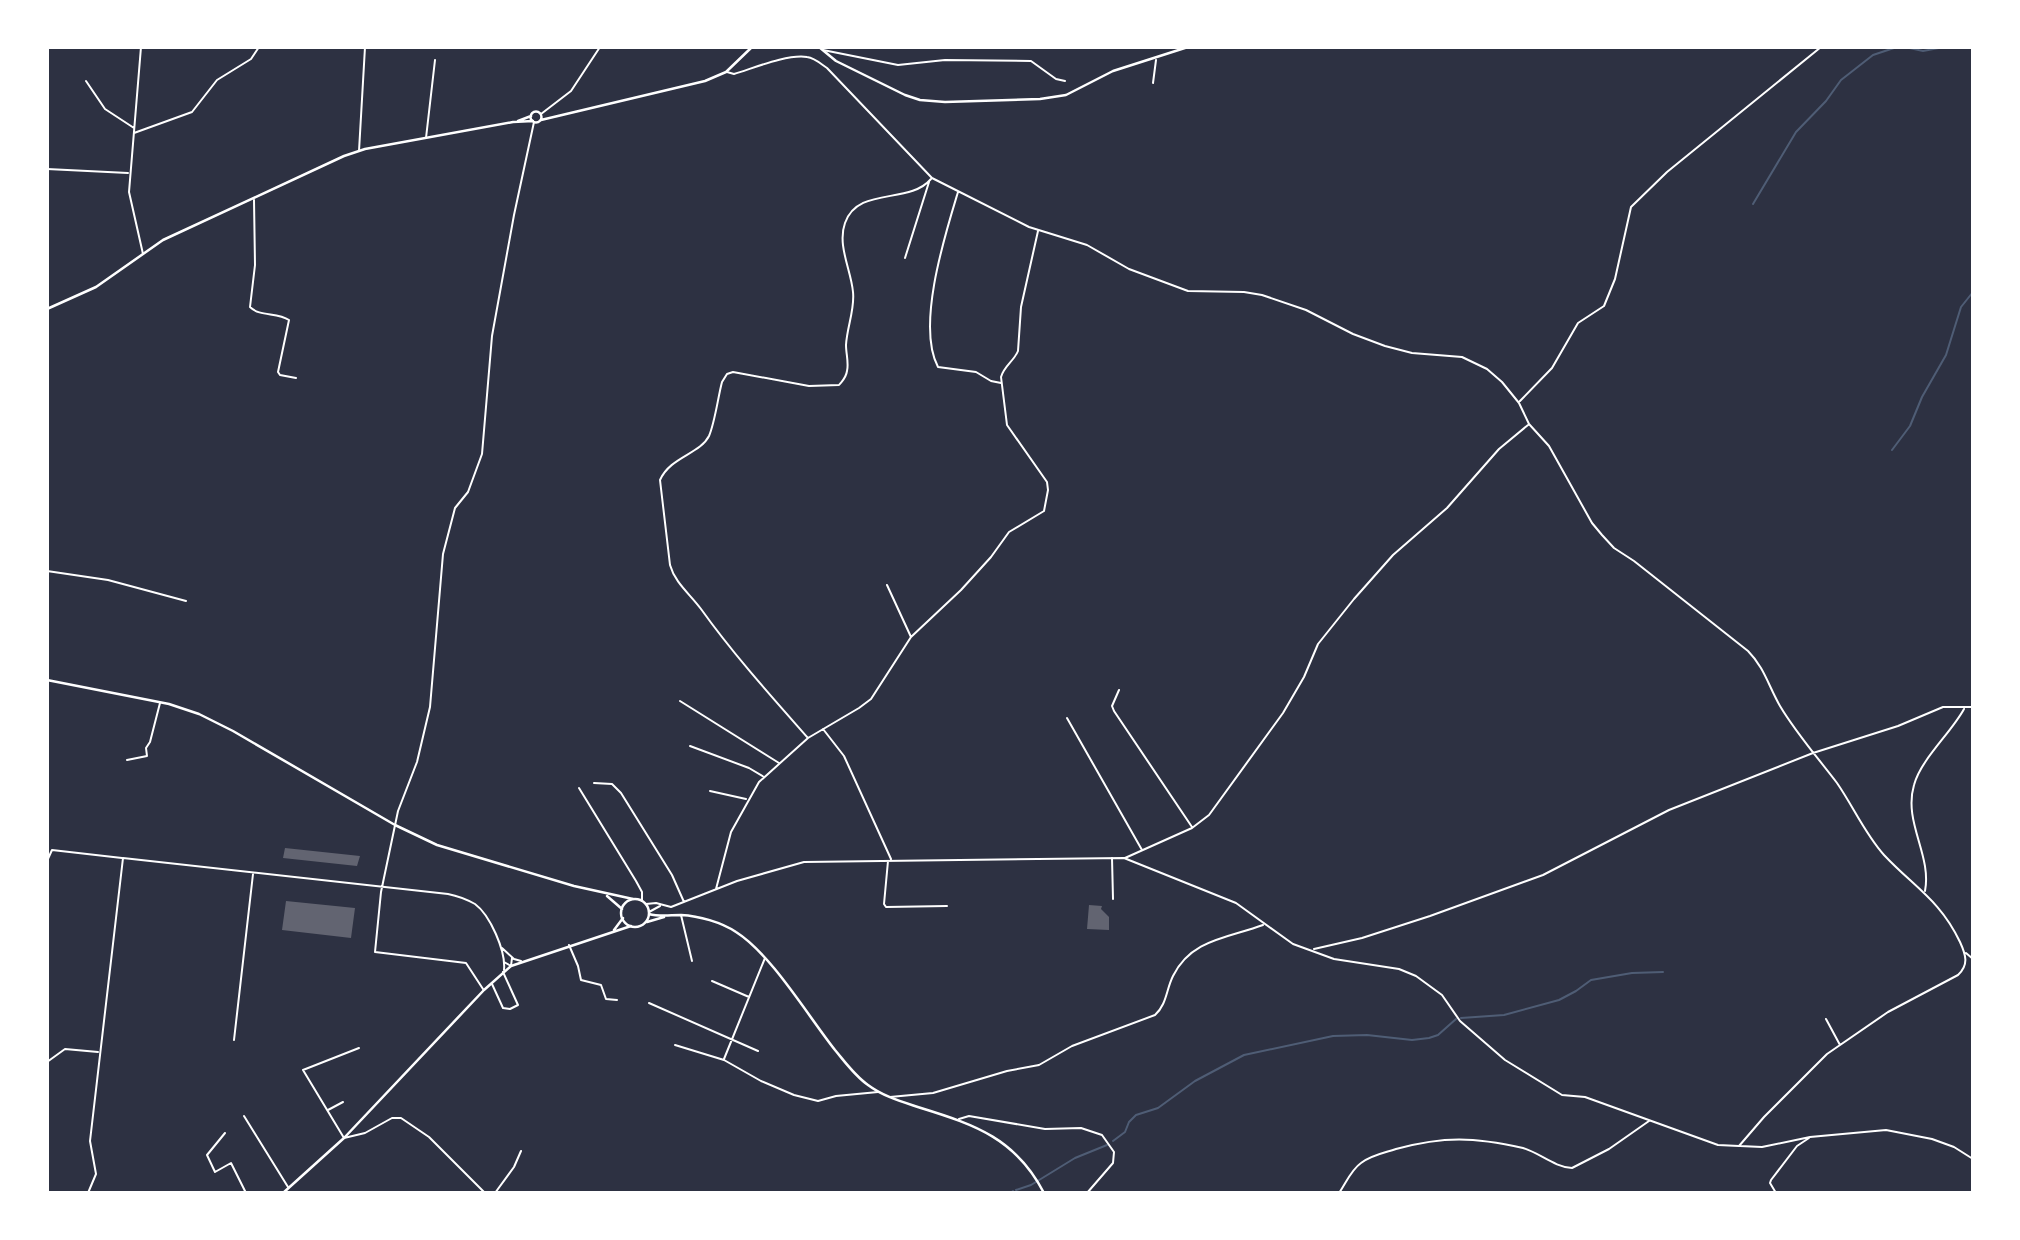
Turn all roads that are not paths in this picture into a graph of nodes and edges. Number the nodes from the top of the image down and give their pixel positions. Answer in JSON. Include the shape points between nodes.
{"nodes":[{"id":1,"x":141,"y":47,"type":"edge"},
{"id":2,"x":258,"y":47,"type":"edge"},
{"id":3,"x":365,"y":47,"type":"edge"},
{"id":4,"x":600,"y":47,"type":"edge"},
{"id":5,"x":752,"y":47,"type":"edge"},
{"id":6,"x":1188,"y":47,"type":"edge"},
{"id":7,"x":1821,"y":47,"type":"edge"},
{"id":8,"x":820,"y":48,"type":"edge"},
{"id":9,"x":1156,"y":57,"type":"junction"},
{"id":10,"x":435,"y":60,"type":"dead end"},
{"id":11,"x":726,"y":72,"type":"junction"},
{"id":12,"x":86,"y":81,"type":"dead end"},
{"id":13,"x":1065,"y":81,"type":"dead end"},
{"id":14,"x":1153,"y":83,"type":"dead end"},
{"id":15,"x":541,"y":114,"type":"junction"},
{"id":16,"x":531,"y":116,"type":"junction"},
{"id":17,"x":541,"y":120,"type":"junction"},
{"id":18,"x":533,"y":121,"type":"junction"},
{"id":19,"x":513,"y":122,"type":"junction"},
{"id":20,"x":134,"y":128,"type":"junction"},
{"id":21,"x":133,"y":133,"type":"junction"},
{"id":22,"x":426,"y":138,"type":"junction"},
{"id":23,"x":359,"y":151,"type":"junction"},
{"id":24,"x":47,"y":169,"type":"edge"},
{"id":25,"x":130,"y":173,"type":"junction"},
{"id":26,"x":931,"y":179,"type":"junction"},
{"id":27,"x":959,"y":191,"type":"junction"},
{"id":28,"x":254,"y":200,"type":"junction"},
{"id":29,"x":1038,"y":231,"type":"junction"},
{"id":30,"x":143,"y":254,"type":"junction"},
{"id":31,"x":905,"y":257,"type":"dead end"},
{"id":32,"x":47,"y":309,"type":"edge"},
{"id":33,"x":296,"y":378,"type":"dead end"},
{"id":34,"x":1002,"y":384,"type":"junction"},
{"id":35,"x":1519,"y":403,"type":"junction"},
{"id":36,"x":1529,"y":424,"type":"junction"},
{"id":37,"x":47,"y":571,"type":"edge"},
{"id":38,"x":887,"y":585,"type":"dead end"},
{"id":39,"x":186,"y":601,"type":"dead end"},
{"id":40,"x":911,"y":637,"type":"junction"},
{"id":41,"x":47,"y":680,"type":"edge"},
{"id":42,"x":1119,"y":690,"type":"dead end"},
{"id":43,"x":680,"y":701,"type":"dead end"},
{"id":44,"x":160,"y":702,"type":"junction"},
{"id":45,"x":1973,"y":707,"type":"edge"},
{"id":46,"x":1965,"y":708,"type":"junction"},
{"id":47,"x":1067,"y":718,"type":"dead end"},
{"id":48,"x":823,"y":729,"type":"junction"},
{"id":49,"x":808,"y":738,"type":"junction"},
{"id":50,"x":690,"y":746,"type":"dead end"},
{"id":51,"x":1813,"y":753,"type":"junction"},
{"id":52,"x":127,"y":760,"type":"dead end"},
{"id":53,"x":779,"y":763,"type":"junction"},
{"id":54,"x":764,"y":777,"type":"junction"},
{"id":55,"x":594,"y":783,"type":"dead end"},
{"id":56,"x":579,"y":788,"type":"dead end"},
{"id":57,"x":710,"y":791,"type":"dead end"},
{"id":58,"x":748,"y":800,"type":"junction"},
{"id":59,"x":395,"y":825,"type":"junction"},
{"id":60,"x":1192,"y":828,"type":"junction"},
{"id":61,"x":1143,"y":850,"type":"junction"},
{"id":62,"x":1112,"y":857,"type":"junction"},
{"id":63,"x":123,"y":858,"type":"junction"},
{"id":64,"x":1124,"y":858,"type":"junction"},
{"id":65,"x":47,"y":860,"type":"edge"},
{"id":66,"x":890,"y":860,"type":"junction"},
{"id":67,"x":253,"y":873,"type":"junction"},
{"id":68,"x":382,"y":887,"type":"junction"},
{"id":69,"x":716,"y":890,"type":"junction"},
{"id":70,"x":1925,"y":891,"type":"junction"},
{"id":71,"x":604,"y":894,"type":"junction"},
{"id":72,"x":633,"y":899,"type":"junction"},
{"id":73,"x":1113,"y":899,"type":"dead end"},
{"id":74,"x":642,"y":901,"type":"junction"},
{"id":75,"x":684,"y":903,"type":"junction"},
{"id":76,"x":646,"y":904,"type":"junction"},
{"id":77,"x":662,"y":905,"type":"junction"},
{"id":78,"x":947,"y":906,"type":"dead end"},
{"id":79,"x":622,"y":909,"type":"junction"},
{"id":80,"x":649,"y":913,"type":"junction"},
{"id":81,"x":681,"y":915,"type":"junction"},
{"id":82,"x":666,"y":916,"type":"junction"},
{"id":83,"x":623,"y":918,"type":"junction"},
{"id":84,"x":644,"y":923,"type":"junction"},
{"id":85,"x":1265,"y":924,"type":"junction"},
{"id":86,"x":631,"y":926,"type":"junction"},
{"id":87,"x":614,"y":930,"type":"junction"},
{"id":88,"x":569,"y":945,"type":"junction"},
{"id":89,"x":501,"y":947,"type":"junction"},
{"id":90,"x":1313,"y":950,"type":"junction"},
{"id":91,"x":1965,"y":952,"type":"junction"},
{"id":92,"x":512,"y":957,"type":"junction"},
{"id":93,"x":765,"y":958,"type":"junction"},
{"id":94,"x":1973,"y":958,"type":"edge"},
{"id":95,"x":521,"y":961,"type":"junction"},
{"id":96,"x":692,"y":961,"type":"dead end"},
{"id":97,"x":504,"y":962,"type":"junction"},
{"id":98,"x":511,"y":965,"type":"junction"},
{"id":99,"x":503,"y":972,"type":"junction"},
{"id":100,"x":712,"y":981,"type":"dead end"},
{"id":101,"x":492,"y":983,"type":"junction"},
{"id":102,"x":484,"y":990,"type":"junction"},
{"id":103,"x":749,"y":997,"type":"junction"},
{"id":104,"x":617,"y":1000,"type":"dead end"},
{"id":105,"x":649,"y":1003,"type":"dead end"},
{"id":106,"x":1826,"y":1019,"type":"dead end"},
{"id":107,"x":234,"y":1040,"type":"dead end"},
{"id":108,"x":733,"y":1040,"type":"junction"},
{"id":109,"x":675,"y":1045,"type":"dead end"},
{"id":110,"x":1840,"y":1045,"type":"junction"},
{"id":111,"x":359,"y":1048,"type":"dead end"},
{"id":112,"x":758,"y":1051,"type":"dead end"},
{"id":113,"x":99,"y":1052,"type":"junction"},
{"id":114,"x":724,"y":1060,"type":"junction"},
{"id":115,"x":47,"y":1062,"type":"edge"},
{"id":116,"x":878,"y":1092,"type":"junction"},
{"id":117,"x":890,"y":1097,"type":"junction"},
{"id":118,"x":343,"y":1102,"type":"dead end"},
{"id":119,"x":327,"y":1110,"type":"junction"},
{"id":120,"x":244,"y":1116,"type":"dead end"},
{"id":121,"x":958,"y":1119,"type":"junction"},
{"id":122,"x":1650,"y":1121,"type":"junction"},
{"id":123,"x":225,"y":1133,"type":"dead end"},
{"id":124,"x":1810,"y":1137,"type":"junction"},
{"id":125,"x":344,"y":1138,"type":"junction"},
{"id":126,"x":1739,"y":1146,"type":"junction"},
{"id":127,"x":521,"y":1151,"type":"dead end"},
{"id":128,"x":1973,"y":1159,"type":"edge"},
{"id":129,"x":289,"y":1188,"type":"junction"},
{"id":130,"x":88,"y":1193,"type":"edge"},
{"id":131,"x":246,"y":1193,"type":"edge"},
{"id":132,"x":283,"y":1193,"type":"edge"},
{"id":133,"x":485,"y":1193,"type":"edge"},
{"id":134,"x":495,"y":1193,"type":"edge"},
{"id":135,"x":1044,"y":1193,"type":"edge"},
{"id":136,"x":1087,"y":1193,"type":"edge"},
{"id":137,"x":1339,"y":1193,"type":"edge"},
{"id":138,"x":1776,"y":1193,"type":"edge"}],
"edges":[{"from":1,"to":20,"type":"street"},
{"from":2,"to":21,"type":"street","via":[[251,59],[217,80],[192,112]]},
{"from":3,"to":23,"type":"street"},
{"from":4,"to":15,"type":"street","via":[[571,91]]},
{"from":5,"to":11,"type":"main road"},
{"from":6,"to":9,"type":"main road"},
{"from":7,"to":35,"type":"street","via":[[1667,172],[1631,207],[1609,298],[1578,324],[1552,368]]},
{"from":8,"to":9,"type":"main road","via":[[836,61],[905,95],[945,103],[1056,97]]},
{"from":8,"to":13,"type":"street","via":[[898,65],[1031,61]]},
{"from":9,"to":14,"type":"street"},
{"from":10,"to":22,"type":"street"},
{"from":11,"to":17,"type":"main road","via":[[704,82]]},
{"from":11,"to":26,"type":"street","via":[[734,74],[796,58],[815,59]]},
{"from":12,"to":20,"type":"street","via":[[105,109]]},
{"from":15,"to":16,"type":"main road"},
{"from":15,"to":17,"type":"main road"},
{"from":16,"to":18,"type":"main road"},
{"from":16,"to":19,"type":"main road"},
{"from":17,"to":18,"type":"main road"},
{"from":18,"to":19,"type":"main road"},
{"from":18,"to":59,"type":"street","via":[[492,336],[482,454],[468,492],[455,508],[443,554],[430,707]]},
{"from":19,"to":22,"type":"main road"},
{"from":20,"to":21,"type":"street"},
{"from":21,"to":25,"type":"street"},
{"from":22,"to":23,"type":"main road"},
{"from":23,"to":28,"type":"main road"},
{"from":24,"to":25,"type":"street"},
{"from":25,"to":30,"type":"street","via":[[129,192]]},
{"from":26,"to":27,"type":"street"},
{"from":26,"to":31,"type":"street"},
{"from":26,"to":49,"type":"street","via":[[920,188],[863,202],[845,223],[842,236],[853,297],[846,344],[848,367],[839,385],[809,386],[727,374],[709,436],[665,469],[660,480],[674,576],[730,650]]},
{"from":27,"to":29,"type":"street"},
{"from":27,"to":34,"type":"street","via":[[936,275],[931,316],[934,356],[938,367],[976,372]]},
{"from":28,"to":30,"type":"main road","via":[[163,240]]},
{"from":28,"to":33,"type":"street","via":[[250,307],[289,320],[278,372]]},
{"from":29,"to":34,"type":"street","via":[[1021,307],[1016,357],[1002,371]]},
{"from":29,"to":35,"type":"street","via":[[1087,245],[1129,269],[1188,291],[1262,295],[1385,346],[1462,357],[1487,369]]},
{"from":30,"to":32,"type":"main road","via":[[96,287]]},
{"from":34,"to":40,"type":"street","via":[[1007,425],[1047,482],[1044,512],[1009,532],[991,557]]},
{"from":35,"to":36,"type":"street"},
{"from":36,"to":51,"type":"street","via":[[1549,446],[1602,536],[1755,658]]},
{"from":36,"to":60,"type":"street","via":[[1365,585],[1318,644],[1283,713],[1209,815]]},
{"from":37,"to":39,"type":"street","via":[[108,580]]},
{"from":38,"to":40,"type":"street"},
{"from":40,"to":48,"type":"street","via":[[871,699]]},
{"from":41,"to":44,"type":"main road"},
{"from":42,"to":60,"type":"street","via":[[1114,711]]},
{"from":43,"to":53,"type":"street"},
{"from":44,"to":52,"type":"street","via":[[147,756]]},
{"from":44,"to":59,"type":"main road","via":[[233,731]]},
{"from":45,"to":46,"type":"street"},
{"from":46,"to":51,"type":"street","via":[[1942,707]]},
{"from":46,"to":70,"type":"street","via":[[1914,784],[1912,812],[1927,868]]},
{"from":47,"to":61,"type":"street"},
{"from":48,"to":49,"type":"street"},
{"from":48,"to":66,"type":"street","via":[[844,756]]},
{"from":49,"to":53,"type":"street"},
{"from":50,"to":54,"type":"street"},
{"from":51,"to":70,"type":"street","via":[[1884,855]]},
{"from":51,"to":90,"type":"street","via":[[1658,815],[1543,875],[1430,916]]},
{"from":53,"to":54,"type":"street"},
{"from":54,"to":58,"type":"street"},
{"from":55,"to":75,"type":"street","via":[[612,784],[621,793]]},
{"from":56,"to":74,"type":"street","via":[[636,881]]},
{"from":57,"to":58,"type":"street"},
{"from":58,"to":69,"type":"street","via":[[731,832]]},
{"from":59,"to":68,"type":"street"},
{"from":59,"to":71,"type":"main road","via":[[437,845]]},
{"from":60,"to":61,"type":"street"},
{"from":61,"to":64,"type":"street"},
{"from":62,"to":64,"type":"street"},
{"from":62,"to":66,"type":"street"},
{"from":62,"to":73,"type":"street"},
{"from":63,"to":65,"type":"street","via":[[52,849]]},
{"from":63,"to":67,"type":"street"},
{"from":63,"to":113,"type":"street"},
{"from":64,"to":85,"type":"street","via":[[1236,904]]},
{"from":66,"to":69,"type":"street","via":[[804,862]]},
{"from":66,"to":78,"type":"street","via":[[886,907]]},
{"from":67,"to":68,"type":"street"},
{"from":67,"to":107,"type":"street"},
{"from":68,"to":89,"type":"street","via":[[462,898],[481,909]]},
{"from":68,"to":102,"type":"street","via":[[375,952],[466,963]]},
{"from":69,"to":75,"type":"street"},
{"from":70,"to":91,"type":"street","via":[[1952,925]]},
{"from":71,"to":72,"type":"main road"},
{"from":71,"to":79,"type":"main road"},
{"from":72,"to":74,"type":"main road"},
{"from":72,"to":79,"type":"main road"},
{"from":74,"to":76,"type":"main road"},
{"from":75,"to":77,"type":"street"},
{"from":76,"to":77,"type":"street"},
{"from":76,"to":80,"type":"main road"},
{"from":77,"to":80,"type":"street"},
{"from":79,"to":83,"type":"main road"},
{"from":80,"to":82,"type":"main road"},
{"from":80,"to":84,"type":"main road"},
{"from":81,"to":82,"type":"main road"},
{"from":81,"to":93,"type":"main road","via":[[734,930]]},
{"from":81,"to":96,"type":"street"},
{"from":82,"to":84,"type":"main road"},
{"from":83,"to":86,"type":"main road"},
{"from":83,"to":87,"type":"main road"},
{"from":84,"to":86,"type":"main road"},
{"from":85,"to":90,"type":"street","via":[[1293,944]]},
{"from":85,"to":117,"type":"street","via":[[1219,937],[1184,957],[1163,1008],[1155,1015],[1072,1046],[1039,1065],[933,1093]]},
{"from":86,"to":87,"type":"main road"},
{"from":87,"to":88,"type":"main road"},
{"from":88,"to":95,"type":"main road"},
{"from":88,"to":104,"type":"street","via":[[581,980],[601,985],[607,1000]]},
{"from":89,"to":92,"type":"street"},
{"from":89,"to":97,"type":"street"},
{"from":90,"to":122,"type":"street","via":[[1334,959],[1409,972],[1442,995],[1460,1021],[1519,1070],[1562,1095],[1585,1097]]},
{"from":91,"to":94,"type":"street"},
{"from":91,"to":110,"type":"street","via":[[1966,964],[1958,975]]},
{"from":92,"to":95,"type":"street"},
{"from":92,"to":98,"type":"street"},
{"from":93,"to":103,"type":"street"},
{"from":93,"to":116,"type":"main road","via":[[848,1066]]},
{"from":95,"to":98,"type":"main road"},
{"from":97,"to":98,"type":"street"},
{"from":97,"to":99,"type":"street"},
{"from":98,"to":99,"type":"main road"},
{"from":99,"to":101,"type":"main road"},
{"from":99,"to":101,"type":"street","via":[[518,1005],[503,1007]]},
{"from":100,"to":103,"type":"street"},
{"from":101,"to":102,"type":"main road"},
{"from":102,"to":125,"type":"main road"},
{"from":103,"to":108,"type":"street"},
{"from":105,"to":108,"type":"street"},
{"from":106,"to":110,"type":"street"},
{"from":108,"to":112,"type":"street"},
{"from":108,"to":114,"type":"street"},
{"from":109,"to":114,"type":"street"},
{"from":110,"to":126,"type":"street"},
{"from":111,"to":119,"type":"street","via":[[304,1068]]},
{"from":113,"to":115,"type":"street","via":[[65,1049]]},
{"from":113,"to":130,"type":"street","via":[[90,1141],[96,1174]]},
{"from":114,"to":116,"type":"street","via":[[761,1081],[818,1101]]},
{"from":116,"to":117,"type":"main road"},
{"from":117,"to":121,"type":"main road"},
{"from":118,"to":119,"type":"street"},
{"from":119,"to":125,"type":"street"},
{"from":120,"to":129,"type":"street"},
{"from":121,"to":135,"type":"main road","via":[[981,1129],[1018,1156]]},
{"from":121,"to":136,"type":"street","via":[[969,1116],[1045,1129],[1081,1128],[1102,1135],[1114,1153],[1113,1163]]},
{"from":122,"to":126,"type":"street","via":[[1706,1143]]},
{"from":122,"to":137,"type":"street","via":[[1572,1168],[1524,1149],[1469,1139],[1406,1147],[1360,1163]]},
{"from":123,"to":131,"type":"street","via":[[206,1155],[215,1171],[231,1163]]},
{"from":124,"to":126,"type":"street","via":[[1762,1147]]},
{"from":124,"to":128,"type":"street","via":[[1886,1130],[1954,1147]]},
{"from":124,"to":138,"type":"street","via":[[1797,1146],[1771,1180]]},
{"from":125,"to":129,"type":"main road"},
{"from":125,"to":133,"type":"street","via":[[401,1118],[429,1137]]},
{"from":127,"to":134,"type":"street"},
{"from":129,"to":132,"type":"main road"}]}
